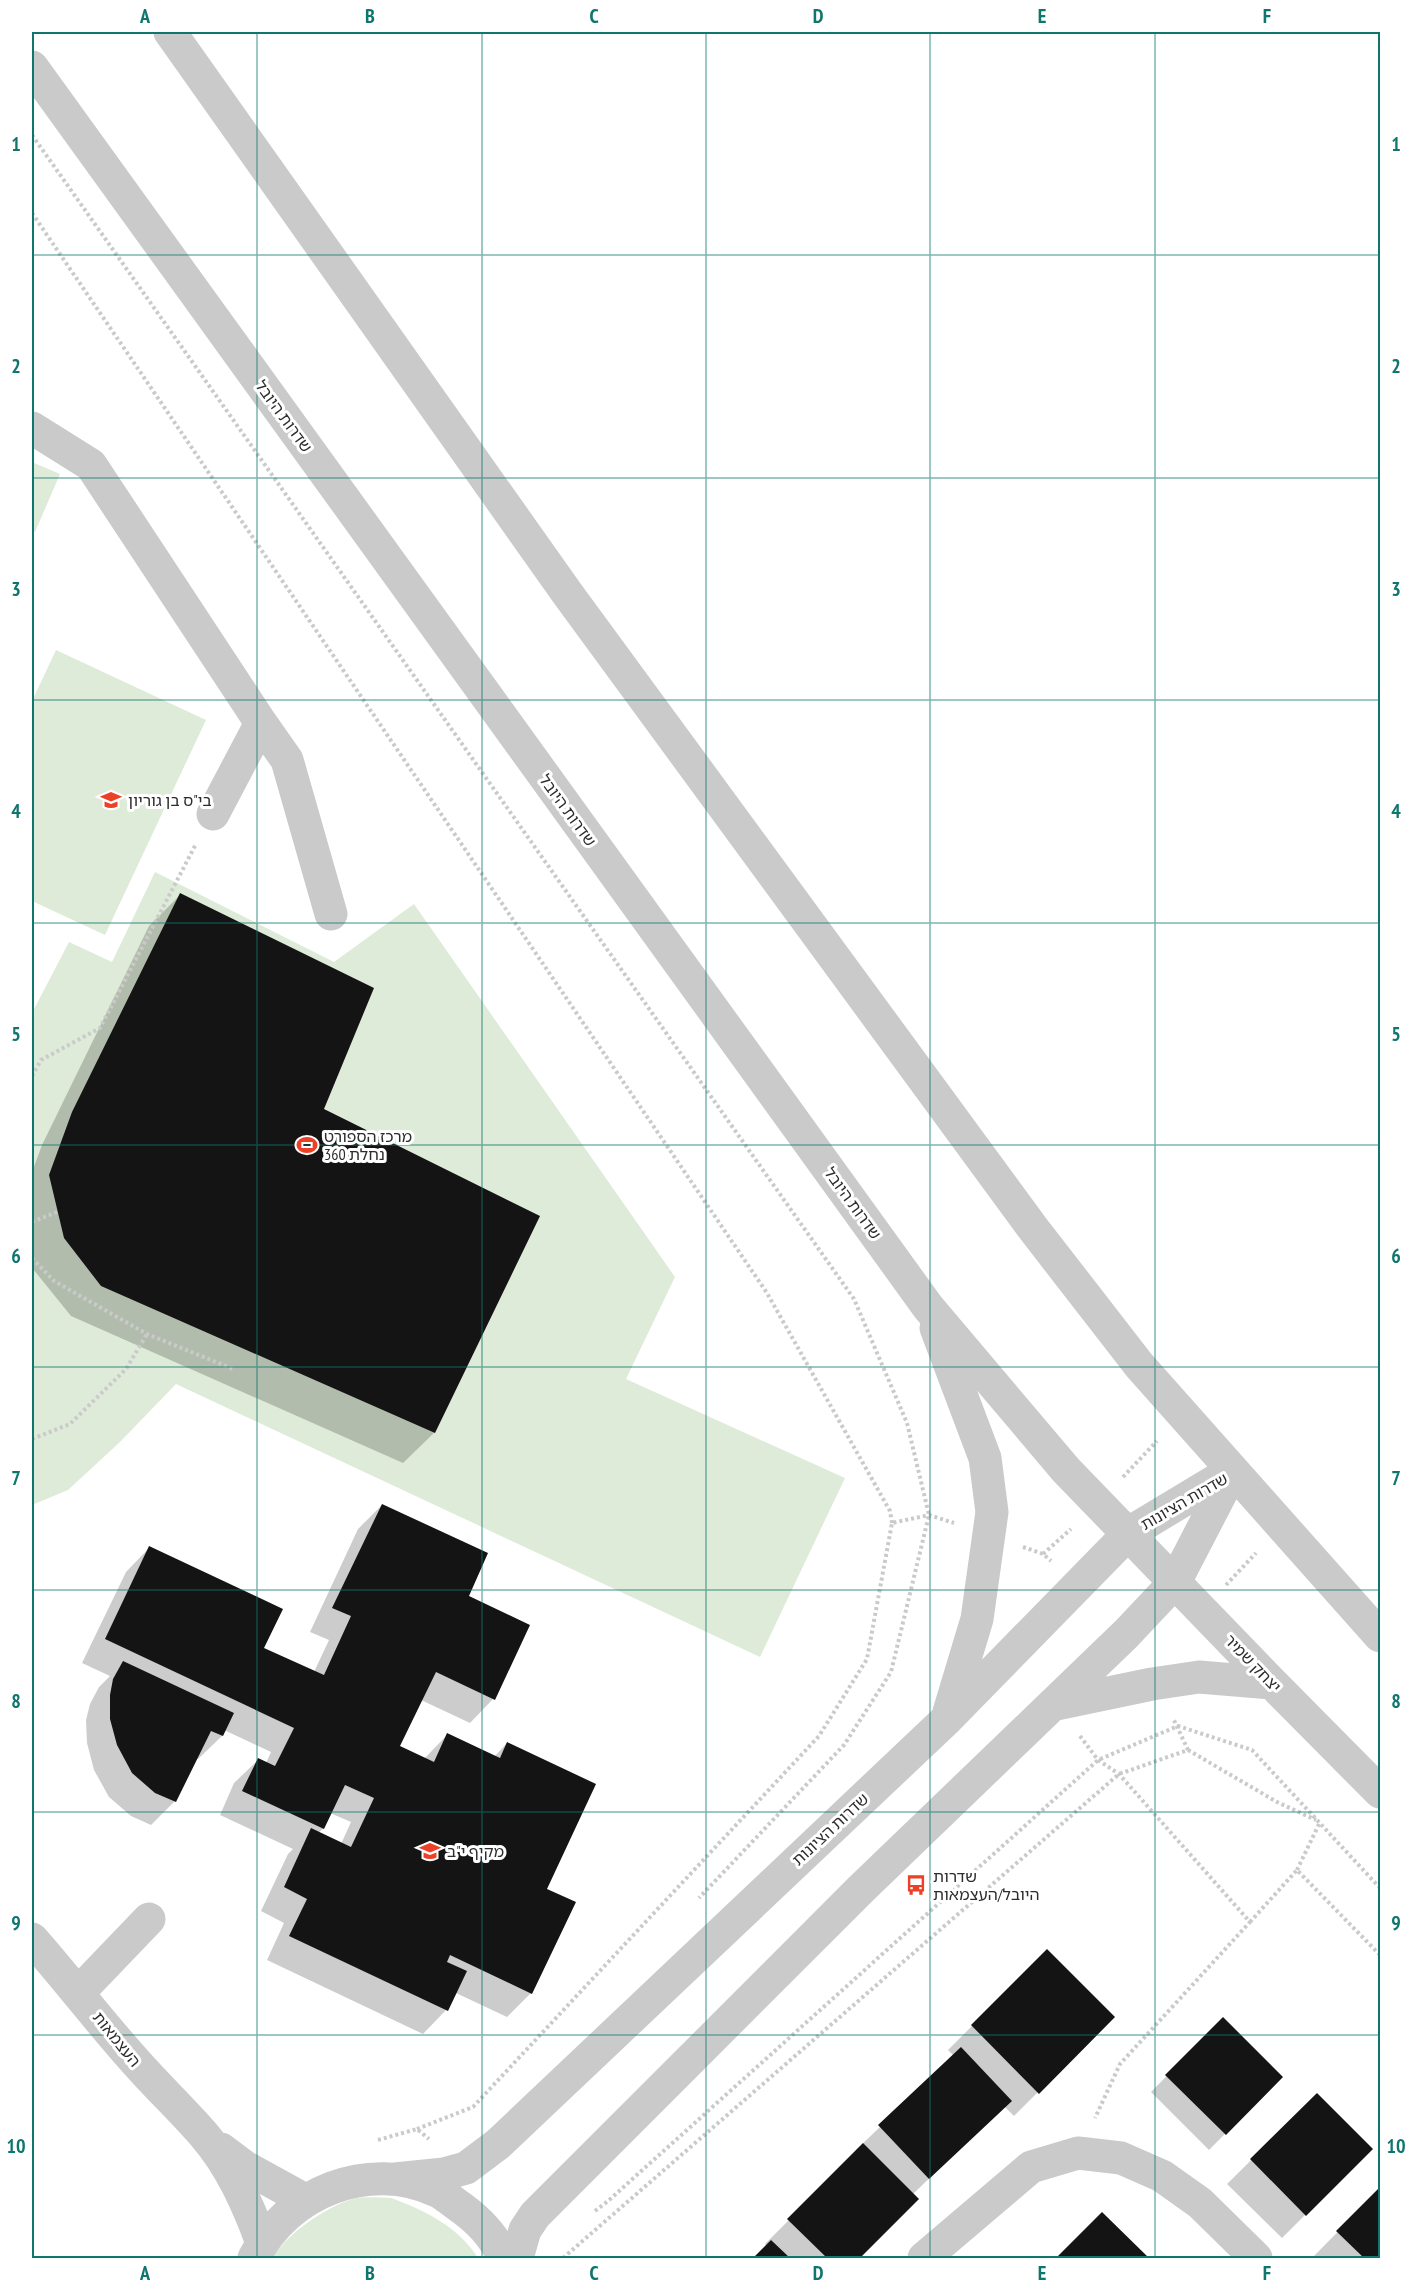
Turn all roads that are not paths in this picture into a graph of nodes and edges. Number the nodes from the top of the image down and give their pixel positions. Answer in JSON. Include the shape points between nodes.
{"nodes":[{"id":1,"x":170,"y":32,"type":"edge"},
{"id":2,"x":32,"y":67,"type":"edge"},
{"id":3,"x":32,"y":428,"type":"edge"},
{"id":4,"x":261,"y":723,"type":"junction"},
{"id":5,"x":213,"y":814,"type":"road end"},
{"id":6,"x":331,"y":914,"type":"dead end"},
{"id":7,"x":928,"y":1307,"type":"junction"},
{"id":8,"x":1232,"y":1472,"type":"junction"},
{"id":9,"x":1129,"y":1533,"type":"junction"},
{"id":10,"x":1175,"y":1582,"type":"junction"},
{"id":11,"x":1380,"y":1636,"type":"edge"},
{"id":12,"x":1272,"y":1683,"type":"junction"},
{"id":13,"x":1056,"y":1704,"type":"junction"},
{"id":14,"x":947,"y":1719,"type":"junction"},
{"id":15,"x":1380,"y":1791,"type":"edge"},
{"id":16,"x":149,"y":1919,"type":"dead end"},
{"id":17,"x":32,"y":1939,"type":"edge"},
{"id":18,"x":79,"y":1992,"type":"junction"},
{"id":19,"x":205,"y":2137,"type":"junction"},
{"id":20,"x":395,"y":2179,"type":"junction"},
{"id":21,"x":305,"y":2200,"type":"junction"},
{"id":22,"x":258,"y":2251,"type":"edge"},
{"id":23,"x":503,"y":2259,"type":"edge"},
{"id":24,"x":517,"y":2259,"type":"edge"},
{"id":25,"x":924,"y":2259,"type":"edge"},
{"id":26,"x":1256,"y":2259,"type":"edge"}],
"edges":[{"from":1,"to":8,"type":"street","via":[[567,593],[1032,1227],[1139,1365]]},
{"from":2,"to":7,"type":"street","name":"שדרות היובל"},
{"from":3,"to":4,"type":"street","via":[[91,465]]},
{"from":4,"to":5,"type":"street"},
{"from":4,"to":6,"type":"street","via":[[287,760]]},
{"from":7,"to":9,"type":"street","name":"שדרות היובל","via":[[1066,1470]]},
{"from":7,"to":14,"type":"street","via":[[985,1458],[992,1512],[977,1619]]},
{"from":8,"to":9,"type":"street","name":"שדרות הציונות"},
{"from":8,"to":10,"type":"street","name":"שדרות הציונות"},
{"from":8,"to":11,"type":"street"},
{"from":9,"to":10,"type":"street","name":"יצחק שמיר"},
{"from":9,"to":14,"type":"street","name":"שדרות הציונות"},
{"from":10,"to":12,"type":"street","name":"יצחק שמיר"},
{"from":10,"to":13,"type":"street","name":"שדרות הציונות"},
{"from":12,"to":13,"type":"street","via":[[1199,1677]]},
{"from":12,"to":15,"type":"street","name":"יצחק שמיר"},
{"from":13,"to":24,"type":"street","name":"שדרות הציונות","via":[[861,1889],[535,2215],[525,2230]]},
{"from":14,"to":20,"type":"street","name":"שדרות הציונות","via":[[498,2144],[466,2168]]},
{"from":16,"to":18,"type":"street"},
{"from":17,"to":18,"type":"street","name":"העצמאות"},
{"from":18,"to":19,"type":"street","name":"העצמאות","via":[[143,2071]]},
{"from":19,"to":21,"type":"street","name":"העצמאות","via":[[245,2167]]},
{"from":19,"to":22,"type":"street","name":"העצמאות","via":[[250,2210]]},
{"from":20,"to":21,"type":"street","name":"שדרות הציונות","via":[[348,2182]]},
{"from":20,"to":23,"type":"street","via":[[437,2191],[473,2216]]},
{"from":21,"to":22,"type":"street","name":"שדרות הציונות","via":[[281,2219]]},
{"from":25,"to":26,"type":"street","via":[[1032,2167],[1078,2153],[1122,2158],[1162,2176],[1200,2203]]}]}
